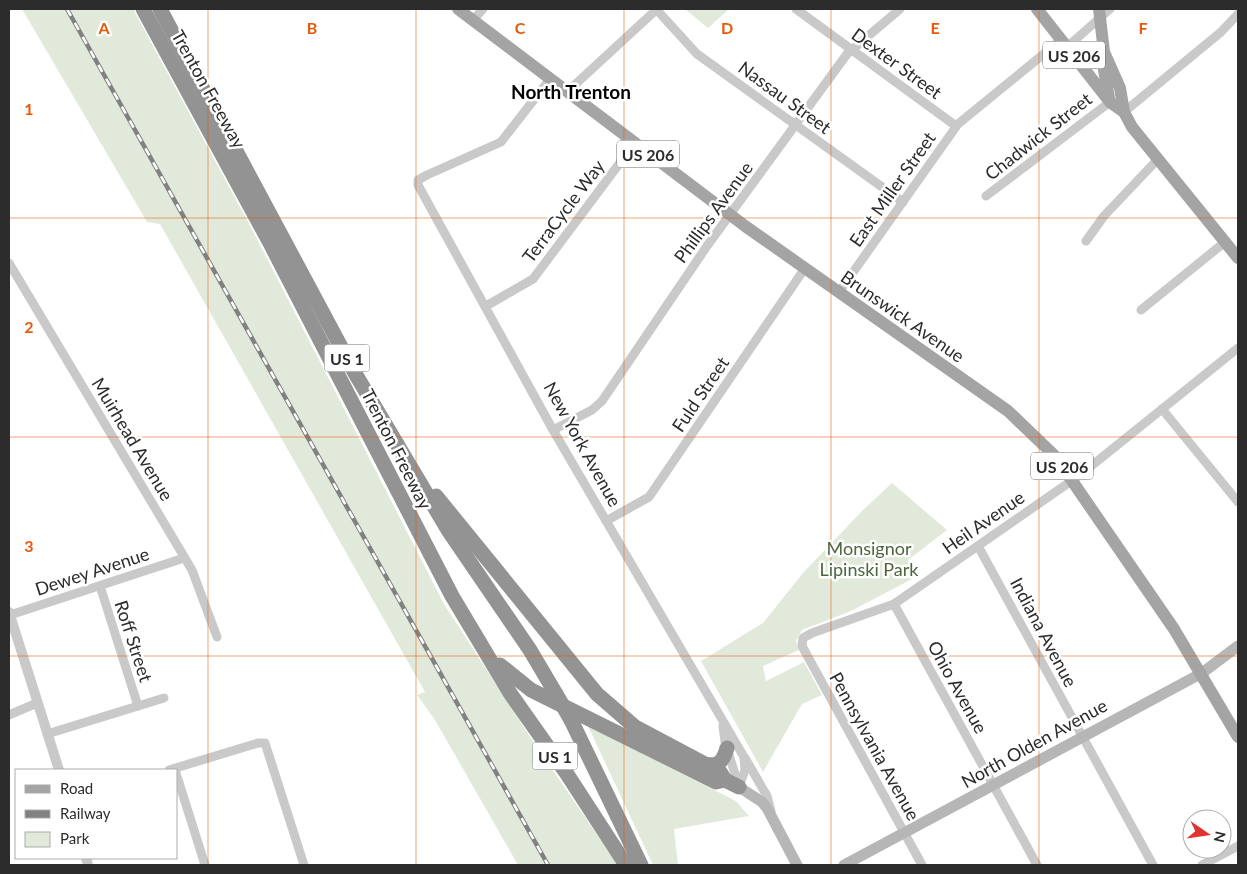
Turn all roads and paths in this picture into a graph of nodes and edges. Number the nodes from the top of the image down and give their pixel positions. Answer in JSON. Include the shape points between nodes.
{"nodes":[{"id":1,"x":143,"y":9,"type":"edge"},
{"id":2,"x":160,"y":9,"type":"edge"},
{"id":3,"x":458,"y":9,"type":"edge"},
{"id":4,"x":483,"y":9,"type":"edge"},
{"id":5,"x":656,"y":9,"type":"edge"},
{"id":6,"x":796,"y":9,"type":"edge"},
{"id":7,"x":900,"y":9,"type":"edge"},
{"id":8,"x":1037,"y":9,"type":"edge"},
{"id":9,"x":1110,"y":9,"type":"edge"},
{"id":10,"x":1099,"y":14,"type":"edge"},
{"id":11,"x":1238,"y":14,"type":"edge"},
{"id":12,"x":473,"y":20,"type":"junction"},
{"id":13,"x":1065,"y":43,"type":"junction"},
{"id":14,"x":851,"y":50,"type":"junction"},
{"id":15,"x":1104,"y":52,"type":"junction"},
{"id":16,"x":550,"y":80,"type":"junction"},
{"id":17,"x":566,"y":92,"type":"junction"},
{"id":18,"x":1110,"y":102,"type":"junction"},
{"id":19,"x":1124,"y":112,"type":"junction"},
{"id":20,"x":796,"y":125,"type":"junction"},
{"id":21,"x":955,"y":127,"type":"junction"},
{"id":22,"x":634,"y":144,"type":"junction"},
{"id":23,"x":1158,"y":159,"type":"junction"},
{"id":24,"x":986,"y":196,"type":"dead end"},
{"id":25,"x":903,"y":202,"type":"junction"},
{"id":26,"x":730,"y":215,"type":"junction"},
{"id":27,"x":1086,"y":240,"type":"dead end"},
{"id":28,"x":1225,"y":242,"type":"junction"},
{"id":29,"x":1238,"y":258,"type":"edge"},
{"id":30,"x":9,"y":264,"type":"edge"},
{"id":31,"x":805,"y":268,"type":"junction"},
{"id":32,"x":839,"y":292,"type":"junction"},
{"id":33,"x":486,"y":306,"type":"junction"},
{"id":34,"x":1141,"y":310,"type":"dead end"},
{"id":35,"x":1238,"y":348,"type":"edge"},
{"id":36,"x":1162,"y":409,"type":"junction"},
{"id":37,"x":553,"y":430,"type":"junction"},
{"id":38,"x":413,"y":471,"type":"junction"},
{"id":39,"x":1072,"y":480,"type":"junction"},
{"id":40,"x":1238,"y":502,"type":"edge"},
{"id":41,"x":606,"y":521,"type":"junction"},
{"id":42,"x":978,"y":546,"type":"junction"},
{"id":43,"x":184,"y":558,"type":"junction"},
{"id":44,"x":100,"y":586,"type":"junction"},
{"id":45,"x":894,"y":604,"type":"junction"},
{"id":46,"x":9,"y":613,"type":"edge"},
{"id":47,"x":217,"y":637,"type":"dead end"},
{"id":48,"x":802,"y":640,"type":"joint"},
{"id":49,"x":1238,"y":646,"type":"edge"},
{"id":50,"x":483,"y":648,"type":"junction"},
{"id":51,"x":1202,"y":673,"type":"junction"},
{"id":52,"x":164,"y":698,"type":"dead end"},
{"id":53,"x":37,"y":703,"type":"junction"},
{"id":54,"x":138,"y":706,"type":"junction"},
{"id":55,"x":9,"y":715,"type":"edge"},
{"id":56,"x":722,"y":723,"type":"junction"},
{"id":57,"x":47,"y":734,"type":"junction"},
{"id":58,"x":1082,"y":737,"type":"junction"},
{"id":59,"x":1238,"y":737,"type":"edge"},
{"id":60,"x":727,"y":748,"type":"junction"},
{"id":61,"x":744,"y":757,"type":"junction"},
{"id":62,"x":703,"y":764,"type":"junction"},
{"id":63,"x":59,"y":769,"type":"edge"},
{"id":64,"x":178,"y":770,"type":"edge"},
{"id":65,"x":725,"y":780,"type":"junction"},
{"id":66,"x":178,"y":783,"type":"edge"},
{"id":67,"x":994,"y":785,"type":"junction"},
{"id":68,"x":739,"y":787,"type":"junction"},
{"id":69,"x":772,"y":817,"type":"junction"},
{"id":70,"x":904,"y":833,"type":"junction"},
{"id":71,"x":1238,"y":846,"type":"edge"},
{"id":72,"x":205,"y":865,"type":"edge"},
{"id":73,"x":304,"y":865,"type":"edge"},
{"id":74,"x":626,"y":865,"type":"edge"},
{"id":75,"x":641,"y":865,"type":"edge"},
{"id":76,"x":797,"y":865,"type":"edge"},
{"id":77,"x":844,"y":865,"type":"edge"},
{"id":78,"x":922,"y":865,"type":"edge"},
{"id":79,"x":1037,"y":865,"type":"edge"},
{"id":80,"x":1153,"y":865,"type":"edge"},
{"id":81,"x":1202,"y":865,"type":"edge"}],
"edges":[{"from":1,"to":50,"type":"highway","name":"Trenton Freeway","number":"US 1","via":[[270,243],[448,588]]},
{"from":2,"to":38,"type":"highway","name":"Trenton Freeway","number":"US 1","via":[[332,333]]},
{"from":3,"to":12,"type":"main road","name":"Brunswick Avenue","number":"US 206"},
{"from":4,"to":12,"type":"street"},
{"from":5,"to":17,"type":"street"},
{"from":5,"to":20,"type":"street","name":"Nassau Street","via":[[697,54]]},
{"from":6,"to":14,"type":"street","name":"Dexter Street"},
{"from":7,"to":14,"type":"street","name":"Phillips Avenue"},
{"from":8,"to":13,"type":"main road","number":"US 206"},
{"from":9,"to":10,"type":"street","name":"East Miller Street"},
{"from":10,"to":13,"type":"street","name":"East Miller Street"},
{"from":10,"to":15,"type":"main road"},
{"from":11,"to":19,"type":"street"},
{"from":12,"to":16,"type":"main road","name":"Brunswick Avenue","number":"US 206"},
{"from":13,"to":18,"type":"main road","number":"US 206"},
{"from":13,"to":21,"type":"street","name":"East Miller Street"},
{"from":14,"to":20,"type":"street","name":"Phillips Avenue"},
{"from":14,"to":21,"type":"street","name":"Dexter Street"},
{"from":15,"to":18,"type":"main road","via":[[1102,60]]},
{"from":15,"to":19,"type":"main road","via":[[1122,96]]},
{"from":16,"to":17,"type":"main road","name":"Brunswick Avenue","number":"US 206"},
{"from":16,"to":33,"type":"street","name":"New York Avenue","via":[[501,142],[418,180]]},
{"from":17,"to":22,"type":"main road","name":"Brunswick Avenue","number":"US 206"},
{"from":18,"to":19,"type":"main road","number":"US 206"},
{"from":18,"to":24,"type":"street","name":"Chadwick Street"},
{"from":19,"to":23,"type":"main road","number":"US 206"},
{"from":20,"to":25,"type":"street","name":"Nassau Street"},
{"from":20,"to":26,"type":"street","name":"Phillips Avenue"},
{"from":21,"to":25,"type":"street","name":"East Miller Street"},
{"from":22,"to":26,"type":"main road","name":"Brunswick Avenue","number":"US 206"},
{"from":22,"to":33,"type":"street","name":"TerraCycle Way","via":[[533,279]]},
{"from":23,"to":27,"type":"street"},
{"from":23,"to":28,"type":"main road","number":"US 206"},
{"from":25,"to":32,"type":"street","name":"East Miller Street"},
{"from":26,"to":31,"type":"main road","name":"Brunswick Avenue","number":"US 206"},
{"from":26,"to":37,"type":"street","name":"Phillips Avenue","via":[[602,401],[592,410]]},
{"from":28,"to":29,"type":"main road","number":"US 206"},
{"from":28,"to":34,"type":"street"},
{"from":30,"to":43,"type":"street","name":"Muirhead Avenue"},
{"from":31,"to":32,"type":"main road","name":"Brunswick Avenue","number":"US 206"},
{"from":31,"to":41,"type":"street","name":"Fuld Street","via":[[649,497]]},
{"from":32,"to":39,"type":"main road","name":"Brunswick Avenue","number":"US 206","via":[[1003,407],[1055,456]]},
{"from":33,"to":37,"type":"street","name":"New York Avenue"},
{"from":35,"to":36,"type":"street","name":"Heil Avenue"},
{"from":36,"to":39,"type":"street","name":"Heil Avenue"},
{"from":36,"to":40,"type":"street"},
{"from":37,"to":41,"type":"street","name":"New York Avenue"},
{"from":38,"to":62,"type":"highway","via":[[454,517],[596,694],[635,727]]},
{"from":38,"to":75,"type":"highway","name":"Trenton Freeway","number":"US 1","bridge":true,"via":[[556,694]]},
{"from":39,"to":42,"type":"street","name":"Heil Avenue"},
{"from":39,"to":51,"type":"main road","name":"Brunswick Avenue","number":"US 206"},
{"from":41,"to":56,"type":"street","name":"New York Avenue"},
{"from":42,"to":45,"type":"street","name":"Heil Avenue"},
{"from":42,"to":58,"type":"street","name":"Indiana Avenue"},
{"from":43,"to":44,"type":"street","name":"Dewey Avenue"},
{"from":43,"to":47,"type":"street","name":"Muirhead Avenue","via":[[192,570]]},
{"from":44,"to":46,"type":"street","name":"Dewey Avenue"},
{"from":44,"to":54,"type":"street","name":"Roff Street"},
{"from":45,"to":48,"type":"street","name":"Heil Avenue","via":[[812,633]]},
{"from":45,"to":67,"type":"street","name":"Ohio Avenue"},
{"from":46,"to":53,"type":"street"},
{"from":48,"to":70,"type":"street","name":"Pennsylvania Avenue","via":[[807,655]]},
{"from":49,"to":51,"type":"main road","name":"North Olden Avenue"},
{"from":50,"to":65,"type":"highway","via":[[531,690],[716,782]]},
{"from":50,"to":74,"type":"highway","name":"Trenton Freeway","number":"US 1"},
{"from":51,"to":58,"type":"main road","name":"North Olden Avenue"},
{"from":51,"to":59,"type":"main road","name":"Brunswick Avenue","number":"US 206"},
{"from":52,"to":54,"type":"street"},
{"from":53,"to":55,"type":"street"},
{"from":53,"to":57,"type":"street"},
{"from":54,"to":57,"type":"street"},
{"from":56,"to":60,"type":"street","name":"New York Avenue"},
{"from":56,"to":61,"type":"street","name":"New York Avenue"},
{"from":57,"to":63,"type":"street"},
{"from":58,"to":67,"type":"main road","name":"North Olden Avenue"},
{"from":58,"to":80,"type":"street","name":"Indiana Avenue"},
{"from":60,"to":62,"type":"highway","via":[[718,764]]},
{"from":60,"to":68,"type":"street","name":"New York Avenue"},
{"from":61,"to":68,"type":"street"},
{"from":61,"to":69,"type":"street","name":"New York Avenue","via":[[767,796]]},
{"from":62,"to":65,"type":"highway","via":[[720,772]]},
{"from":64,"to":73,"type":"street","via":[[258,742],[265,743]]},
{"from":65,"to":68,"type":"highway"},
{"from":66,"to":72,"type":"street"},
{"from":67,"to":70,"type":"main road","name":"North Olden Avenue"},
{"from":67,"to":79,"type":"street","name":"Ohio Avenue"},
{"from":68,"to":69,"type":"main road","via":[[762,802]]},
{"from":69,"to":76,"type":"main road"},
{"from":70,"to":77,"type":"main road","name":"North Olden Avenue"},
{"from":70,"to":78,"type":"street","name":"Pennsylvania Avenue"},
{"from":71,"to":81,"type":"street"}]}
